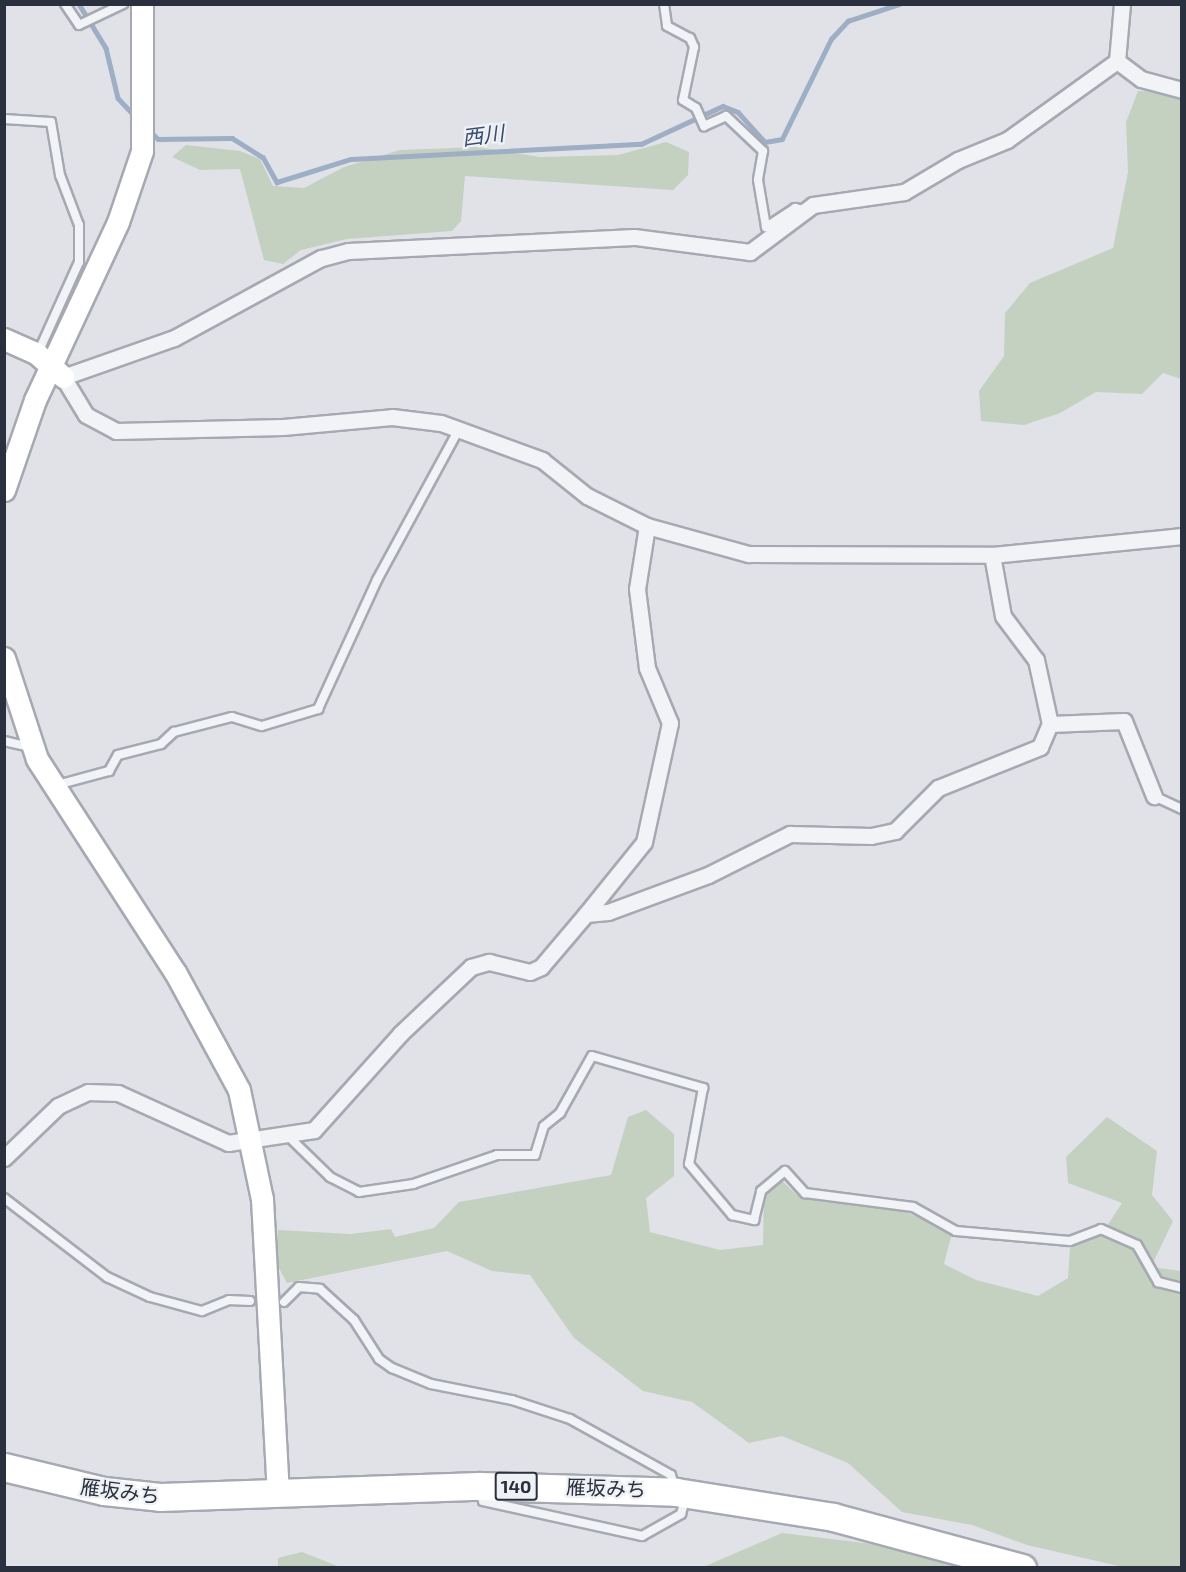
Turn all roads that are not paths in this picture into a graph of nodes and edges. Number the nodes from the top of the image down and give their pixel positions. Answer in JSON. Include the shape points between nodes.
{"nodes":[{"id":1,"x":65,"y":4,"type":"edge"},
{"id":2,"x":123,"y":4,"type":"edge"},
{"id":3,"x":142,"y":4,"type":"edge"},
{"id":4,"x":664,"y":4,"type":"edge"},
{"id":5,"x":1122,"y":4,"type":"edge"},
{"id":6,"x":1117,"y":61,"type":"junction"},
{"id":7,"x":1182,"y":90,"type":"edge"},
{"id":8,"x":4,"y":119,"type":"edge"},
{"id":9,"x":804,"y":210,"type":"junction"},
{"id":10,"x":4,"y":339,"type":"edge"},
{"id":11,"x":50,"y":365,"type":"junction"},
{"id":12,"x":460,"y":428,"type":"junction"},
{"id":13,"x":4,"y":490,"type":"edge"},
{"id":14,"x":646,"y":526,"type":"junction"},
{"id":15,"x":1182,"y":536,"type":"edge"},
{"id":16,"x":992,"y":555,"type":"junction"},
{"id":17,"x":4,"y":658,"type":"edge"},
{"id":18,"x":1050,"y":724,"type":"junction"},
{"id":19,"x":4,"y":741,"type":"edge"},
{"id":20,"x":31,"y":747,"type":"junction"},
{"id":21,"x":55,"y":785,"type":"junction"},
{"id":22,"x":1155,"y":796,"type":"joint"},
{"id":23,"x":1182,"y":809,"type":"edge"},
{"id":24,"x":586,"y":914,"type":"junction"},
{"id":25,"x":288,"y":1136,"type":"junction"},
{"id":26,"x":254,"y":1141,"type":"junction"},
{"id":27,"x":4,"y":1158,"type":"edge"},
{"id":28,"x":4,"y":1198,"type":"edge"},
{"id":29,"x":1182,"y":1288,"type":"edge"},
{"id":30,"x":250,"y":1301,"type":"dead end"},
{"id":31,"x":284,"y":1302,"type":"dead end"},
{"id":32,"x":4,"y":1467,"type":"edge"},
{"id":33,"x":479,"y":1486,"type":"junction"},
{"id":34,"x":682,"y":1492,"type":"junction"},
{"id":35,"x":278,"y":1494,"type":"junction"},
{"id":36,"x":1022,"y":1568,"type":"edge"}],
"edges":[{"from":1,"to":2,"type":"lane","via":[[79,25]]},
{"from":3,"to":11,"type":"street","via":[[146,102],[142,150],[118,222]]},
{"from":4,"to":9,"type":"lane","via":[[667,26],[690,38],[694,47],[683,100],[696,108],[704,126],[726,116],[763,151],[758,180],[766,227],[795,208]]},
{"from":5,"to":6,"type":"street"},
{"from":6,"to":7,"type":"street","via":[[1141,79]]},
{"from":6,"to":9,"type":"street","via":[[1007,140],[958,160],[904,192]]},
{"from":8,"to":11,"type":"lane","via":[[51,122],[60,175],[79,225],[79,262]]},
{"from":9,"to":11,"type":"street","via":[[750,252],[634,237],[448,243],[339,253],[321,258],[174,338]]},
{"from":10,"to":11,"type":"street"},
{"from":11,"to":12,"type":"street","via":[[86,416],[116,431],[283,427],[392,417]]},
{"from":11,"to":13,"type":"street"},
{"from":12,"to":14,"type":"street","via":[[542,460],[587,495]]},
{"from":12,"to":21,"type":"lane","via":[[387,561],[318,709],[262,726],[232,717],[174,732],[161,744],[118,755],[109,771]]},
{"from":14,"to":16,"type":"street","via":[[749,554]]},
{"from":14,"to":24,"type":"street","via":[[637,589],[647,668],[670,723],[644,842]]},
{"from":15,"to":16,"type":"street"},
{"from":16,"to":18,"type":"street","via":[[1003,616],[1036,660]]},
{"from":17,"to":20,"type":"street"},
{"from":18,"to":22,"type":"street","via":[[1124,721]]},
{"from":18,"to":24,"type":"street","via":[[1040,747],[938,788],[895,831],[871,836],[790,834],[708,875],[608,912]]},
{"from":19,"to":20,"type":"lane"},
{"from":20,"to":21,"type":"street"},
{"from":21,"to":26,"type":"street","via":[[214,1038],[239,1090]]},
{"from":22,"to":23,"type":"lane"},
{"from":24,"to":25,"type":"street","via":[[541,967],[530,972],[489,962],[471,967],[393,1041],[321,1125]]},
{"from":25,"to":26,"type":"street"},
{"from":25,"to":29,"type":"lane","via":[[330,1177],[359,1192],[413,1184],[497,1155],[535,1155],[544,1126],[560,1113],[592,1056],[703,1088],[689,1164],[732,1215],[754,1220],[761,1191],[785,1171],[805,1193],[913,1207],[956,1230],[1070,1241],[1101,1229],[1137,1245],[1158,1282]]},
{"from":26,"to":27,"type":"street","via":[[228,1143],[118,1093],[88,1092],[58,1106]]},
{"from":26,"to":35,"type":"street"},
{"from":28,"to":30,"type":"lane","via":[[107,1277],[150,1297],[202,1311],[229,1300]]},
{"from":31,"to":34,"type":"lane","via":[[299,1287],[320,1289],[354,1320],[379,1359],[392,1368],[431,1384],[512,1400],[570,1419],[671,1475]]},
{"from":32,"to":35,"type":"highway","name":"雁坂みち","number":"140","via":[[51,1481],[149,1496]]},
{"from":33,"to":34,"type":"highway","name":"雁坂みち","number":"140"},
{"from":33,"to":34,"type":"lane","via":[[483,1501],[642,1536],[681,1514]]},
{"from":33,"to":35,"type":"highway","name":"雁坂みち","number":"140"},
{"from":34,"to":36,"type":"highway","name":"雁坂みち","number":"140","via":[[833,1517]]}]}
